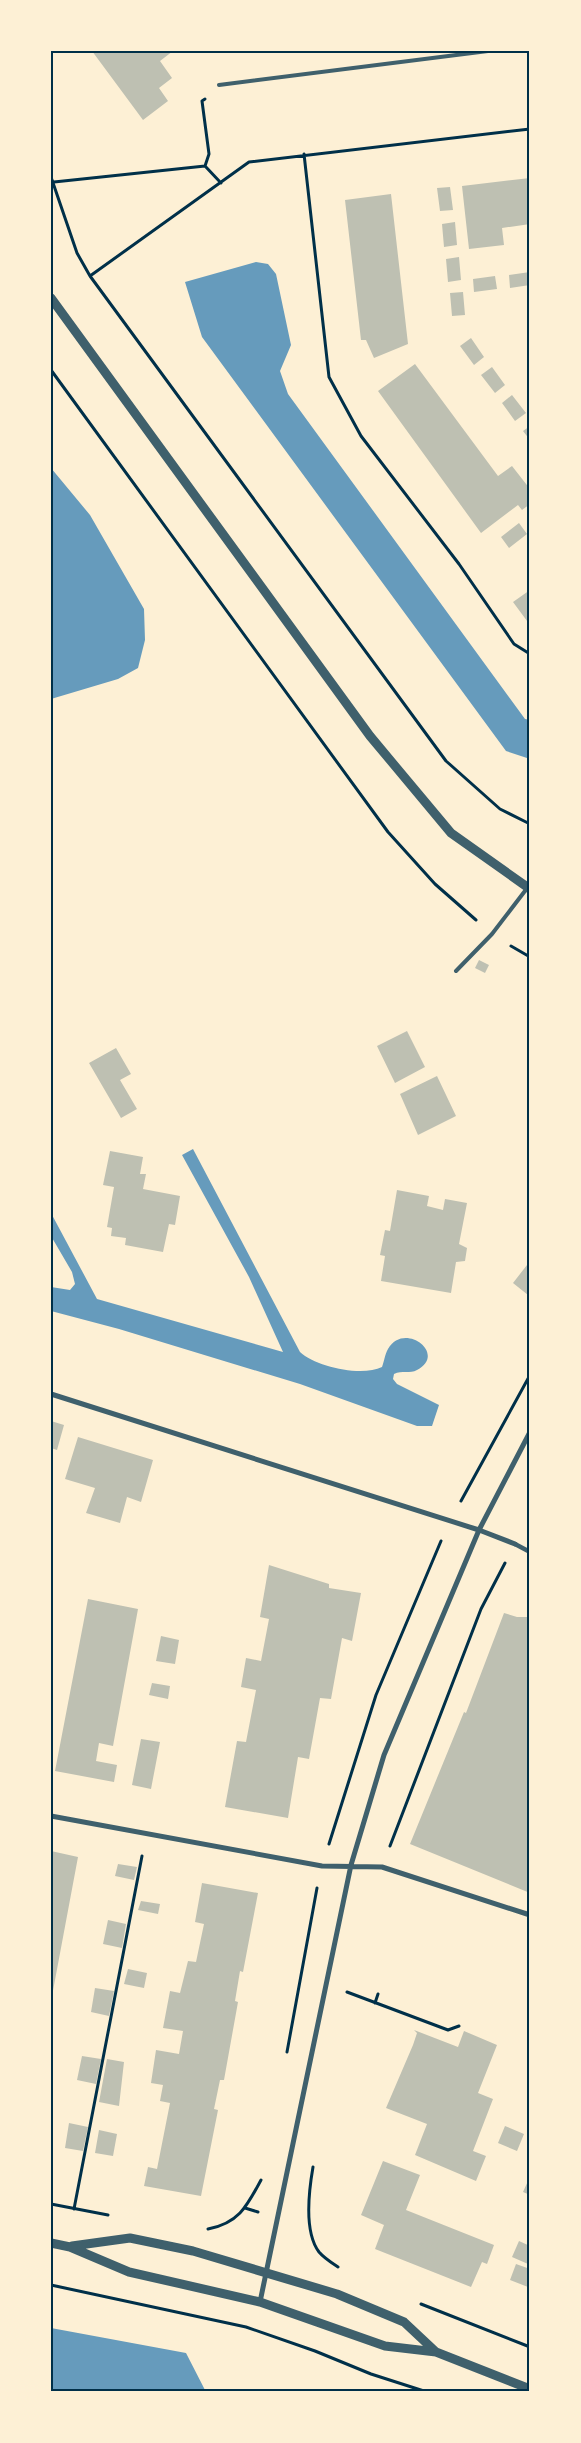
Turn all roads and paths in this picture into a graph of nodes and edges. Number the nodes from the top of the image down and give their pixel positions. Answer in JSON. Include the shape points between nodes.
{"nodes":[{"id":1,"x":488,"y":51,"type":"edge"},
{"id":2,"x":219,"y":85,"type":"joint"},
{"id":3,"x":530,"y":129,"type":"edge"},
{"id":4,"x":304,"y":154,"type":"junction"},
{"id":5,"x":205,"y":166,"type":"junction"},
{"id":6,"x":51,"y":177,"type":"edge"},
{"id":7,"x":54,"y":182,"type":"junction"},
{"id":8,"x":221,"y":182,"type":"junction"},
{"id":9,"x":90,"y":276,"type":"junction"},
{"id":10,"x":51,"y":298,"type":"edge"},
{"id":11,"x":51,"y":370,"type":"edge"},
{"id":12,"x":530,"y":654,"type":"edge"},
{"id":13,"x":530,"y":824,"type":"edge"},
{"id":14,"x":529,"y":888,"type":"edge"},
{"id":15,"x":492,"y":934,"type":"junction"},
{"id":16,"x":530,"y":957,"type":"edge"},
{"id":17,"x":456,"y":971,"type":"dead end"},
{"id":18,"x":51,"y":1394,"type":"edge"},
{"id":19,"x":530,"y":1432,"type":"edge"},
{"id":20,"x":479,"y":1530,"type":"junction"},
{"id":21,"x":515,"y":1544,"type":"junction"},
{"id":22,"x":530,"y":1552,"type":"edge"},
{"id":23,"x":51,"y":1816,"type":"edge"},
{"id":24,"x":146,"y":1833,"type":"junction"},
{"id":25,"x":351,"y":1865,"type":"junction"},
{"id":26,"x":382,"y":1867,"type":"junction"},
{"id":27,"x":530,"y":1915,"type":"edge"},
{"id":28,"x":348,"y":1983,"type":"dead end"},
{"id":29,"x":346,"y":1992,"type":"junction"},
{"id":30,"x":378,"y":1994,"type":"dead end"},
{"id":31,"x":345,"y":2002,"type":"dead end"},
{"id":32,"x":375,"y":2003,"type":"junction"},
{"id":33,"x":459,"y":2026,"type":"dead end"},
{"id":34,"x":314,"y":2164,"type":"dead end"},
{"id":35,"x":74,"y":2209,"type":"dead end"},
{"id":36,"x":51,"y":2243,"type":"edge"},
{"id":37,"x":70,"y":2247,"type":"junction"},
{"id":38,"x":266,"y":2273,"type":"junction"},
{"id":39,"x":51,"y":2285,"type":"edge"},
{"id":40,"x":337,"y":2294,"type":"junction"},
{"id":41,"x":415,"y":2301,"type":"dead end"},
{"id":42,"x":260,"y":2302,"type":"junction"},
{"id":43,"x":322,"y":2326,"type":"junction"},
{"id":44,"x":530,"y":2347,"type":"edge"},
{"id":45,"x":315,"y":2351,"type":"junction"},
{"id":46,"x":436,"y":2352,"type":"junction"},
{"id":47,"x":530,"y":2389,"type":"edge"},
{"id":48,"x":427,"y":2392,"type":"edge"}],
"edges":[{"from":1,"to":2,"type":"lane"},
{"from":2,"to":5,"type":"path","via":[[202,101],[209,154]]},
{"from":3,"to":4,"type":"path"},
{"from":4,"to":8,"type":"path","via":[[249,162]]},
{"from":4,"to":12,"type":"path","via":[[329,377],[361,436],[514,644]]},
{"from":5,"to":7,"type":"path"},
{"from":5,"to":8,"type":"path"},
{"from":6,"to":7,"type":"path"},
{"from":7,"to":9,"type":"path","via":[[77,253]]},
{"from":8,"to":9,"type":"path"},
{"from":9,"to":13,"type":"path","via":[[446,761],[500,809]]},
{"from":10,"to":14,"type":"street","via":[[370,736],[451,833]]},
{"from":11,"to":15,"type":"path","via":[[388,832],[435,884]]},
{"from":14,"to":15,"type":"lane"},
{"from":15,"to":16,"type":"path"},
{"from":15,"to":17,"type":"lane"},
{"from":18,"to":20,"type":"street"},
{"from":19,"to":20,"type":"street"},
{"from":20,"to":21,"type":"street"},
{"from":20,"to":25,"type":"street","via":[[384,1755]]},
{"from":21,"to":22,"type":"street"},
{"from":21,"to":26,"type":"path","via":[[481,1609]]},
{"from":23,"to":24,"type":"street"},
{"from":24,"to":25,"type":"street","via":[[322,1866]]},
{"from":24,"to":35,"type":"path"},
{"from":25,"to":26,"type":"street"},
{"from":25,"to":38,"type":"street"},
{"from":26,"to":27,"type":"street"},
{"from":28,"to":29,"type":"path"},
{"from":29,"to":31,"type":"path"},
{"from":29,"to":32,"type":"path"},
{"from":30,"to":32,"type":"path"},
{"from":32,"to":33,"type":"path","via":[[448,2030]]},
{"from":34,"to":40,"type":"path","via":[[309,2224],[319,2252],[345,2274]]},
{"from":36,"to":37,"type":"street"},
{"from":37,"to":38,"type":"street","via":[[130,2238],[193,2251]]},
{"from":37,"to":42,"type":"street","via":[[129,2272]]},
{"from":38,"to":40,"type":"street"},
{"from":38,"to":42,"type":"street"},
{"from":39,"to":45,"type":"path","via":[[246,2327]]},
{"from":40,"to":46,"type":"street","via":[[404,2322]]},
{"from":41,"to":44,"type":"path"},
{"from":42,"to":43,"type":"street"},
{"from":43,"to":45,"type":"path"},
{"from":43,"to":46,"type":"street","via":[[385,2346]]},
{"from":45,"to":48,"type":"path"},
{"from":46,"to":47,"type":"street"}]}
